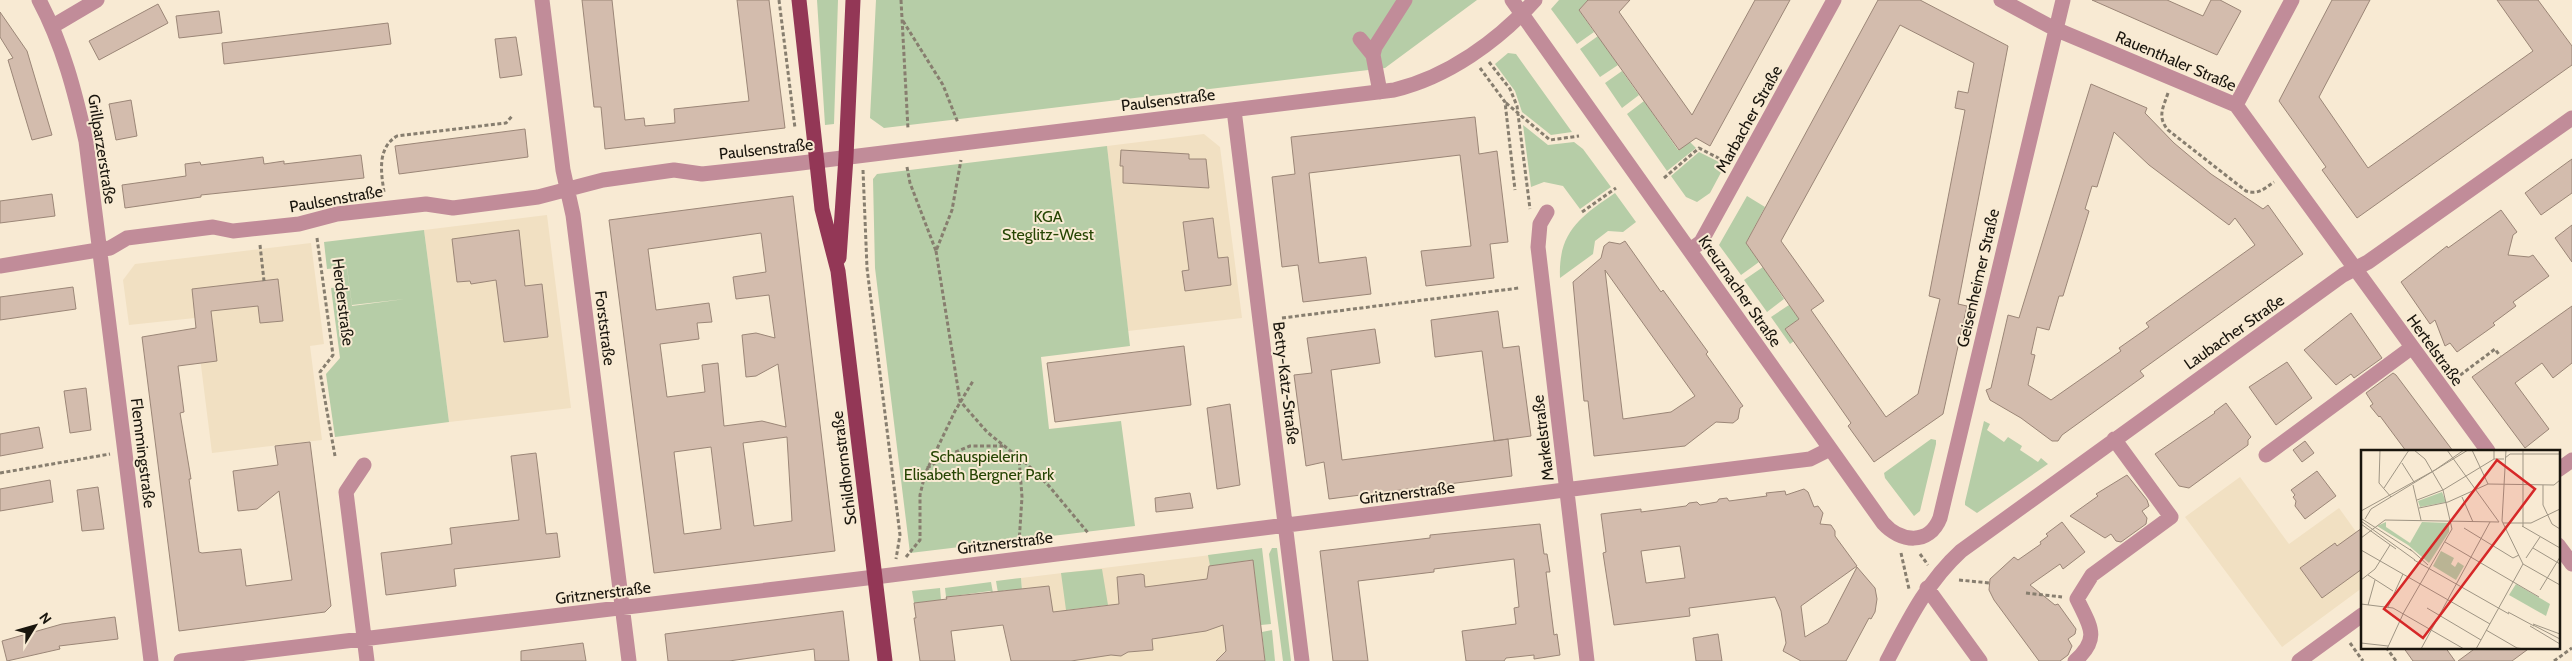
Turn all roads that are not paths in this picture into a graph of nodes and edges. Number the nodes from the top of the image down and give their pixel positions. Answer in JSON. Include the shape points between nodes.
{"nodes":[{"id":1,"x":39,"y":0,"type":"edge"},
{"id":2,"x":97,"y":0,"type":"edge"},
{"id":3,"x":542,"y":0,"type":"edge"},
{"id":4,"x":799,"y":0,"type":"edge"},
{"id":5,"x":852,"y":0,"type":"edge"},
{"id":6,"x":1405,"y":0,"type":"edge"},
{"id":7,"x":1512,"y":0,"type":"edge"},
{"id":8,"x":1535,"y":0,"type":"edge"},
{"id":9,"x":1834,"y":0,"type":"edge"},
{"id":10,"x":2001,"y":0,"type":"edge"},
{"id":11,"x":2063,"y":0,"type":"edge"},
{"id":12,"x":2292,"y":0,"type":"edge"},
{"id":13,"x":1522,"y":14,"type":"junction"},
{"id":14,"x":53,"y":26,"type":"junction"},
{"id":15,"x":2055,"y":28,"type":"junction"},
{"id":16,"x":1360,"y":39,"type":"dead end"},
{"id":17,"x":1373,"y":55,"type":"junction"},
{"id":18,"x":1380,"y":92,"type":"junction"},
{"id":19,"x":2236,"y":105,"type":"junction"},
{"id":20,"x":1234,"y":110,"type":"junction"},
{"id":21,"x":2572,"y":118,"type":"edge"},
{"id":22,"x":846,"y":157,"type":"junction"},
{"id":23,"x":816,"y":161,"type":"junction"},
{"id":24,"x":568,"y":189,"type":"junction"},
{"id":25,"x":1543,"y":218,"type":"road end"},
{"id":26,"x":99,"y":250,"type":"junction"},
{"id":27,"x":1690,"y":250,"type":"junction"},
{"id":28,"x":0,"y":266,"type":"edge"},
{"id":29,"x":2355,"y":269,"type":"junction"},
{"id":30,"x":838,"y":271,"type":"junction"},
{"id":31,"x":2411,"y":348,"type":"junction"},
{"id":32,"x":2114,"y":439,"type":"junction"},
{"id":33,"x":1830,"y":449,"type":"junction"},
{"id":34,"x":2487,"y":450,"type":"edge"},
{"id":35,"x":2266,"y":455,"type":"dead end"},
{"id":36,"x":2572,"y":460,"type":"edge"},
{"id":37,"x":364,"y":465,"type":"dead end"},
{"id":38,"x":2560,"y":469,"type":"edge"},
{"id":39,"x":1567,"y":490,"type":"junction"},
{"id":40,"x":1286,"y":526,"type":"junction"},
{"id":41,"x":1908,"y":538,"type":"joint"},
{"id":42,"x":2560,"y":548,"type":"edge"},
{"id":43,"x":2572,"y":564,"type":"edge"},
{"id":44,"x":875,"y":578,"type":"junction"},
{"id":45,"x":1927,"y":588,"type":"junction"},
{"id":46,"x":623,"y":608,"type":"junction"},
{"id":47,"x":2361,"y":616,"type":"edge"},
{"id":48,"x":364,"y":638,"type":"junction"},
{"id":49,"x":151,"y":661,"type":"edge"},
{"id":50,"x":181,"y":661,"type":"edge"},
{"id":51,"x":367,"y":661,"type":"edge"},
{"id":52,"x":629,"y":661,"type":"edge"},
{"id":53,"x":885,"y":661,"type":"edge"},
{"id":54,"x":1302,"y":661,"type":"edge"},
{"id":55,"x":1587,"y":661,"type":"edge"},
{"id":56,"x":1887,"y":661,"type":"edge"},
{"id":57,"x":1980,"y":661,"type":"edge"},
{"id":58,"x":2075,"y":661,"type":"edge"},
{"id":59,"x":2299,"y":661,"type":"edge"}],
"edges":[{"from":1,"to":14,"type":"street","name":"Grillparzerstraße"},
{"from":2,"to":14,"type":"street"},
{"from":3,"to":24,"type":"street","name":"Forststraße"},
{"from":4,"to":23,"type":"main road","name":"Schildhornstraße"},
{"from":5,"to":22,"type":"main road","name":"Schildhornstraße"},
{"from":6,"to":17,"type":"street"},
{"from":7,"to":13,"type":"street","name":"Kreuznacher Straße"},
{"from":8,"to":13,"type":"street","name":"Paulsenstraße"},
{"from":9,"to":27,"type":"street","name":"Marbacher Straße","via":[[1701,242]]},
{"from":10,"to":15,"type":"street","name":"Rauenthaler Straße"},
{"from":11,"to":15,"type":"street","name":"Geisenheimer Straße"},
{"from":12,"to":19,"type":"street"},
{"from":13,"to":18,"type":"street","name":"Paulsenstraße","via":[[1478,49],[1428,80]]},
{"from":13,"to":27,"type":"street","name":"Kreuznacher Straße"},
{"from":14,"to":26,"type":"street","name":"Grillparzerstraße","via":[[75,93],[86,142]]},
{"from":15,"to":19,"type":"street","name":"Rauenthaler Straße"},
{"from":15,"to":41,"type":"street","name":"Geisenheimer Straße","via":[[1940,518],[1928,534]]},
{"from":16,"to":17,"type":"street"},
{"from":17,"to":18,"type":"street"},
{"from":18,"to":20,"type":"street","name":"Paulsenstraße"},
{"from":19,"to":29,"type":"street","name":"Rauenthaler Straße"},
{"from":20,"to":22,"type":"street","name":"Paulsenstraße"},
{"from":20,"to":40,"type":"street","name":"Betty-Katz-Straße"},
{"from":21,"to":29,"type":"street","name":"Laubacher Straße"},
{"from":22,"to":23,"type":"street","name":"Paulsenstraße"},
{"from":22,"to":30,"type":"main road","name":"Schildhornstraße"},
{"from":23,"to":24,"type":"street","name":"Paulsenstraße","via":[[702,174],[674,170],[603,180]]},
{"from":23,"to":30,"type":"main road","name":"Schildhornstraße","via":[[822,209]]},
{"from":24,"to":26,"type":"street","name":"Paulsenstraße","via":[[538,197],[453,208],[426,204],[337,214],[299,224],[232,231],[213,227],[127,238]]},
{"from":24,"to":46,"type":"street","name":"Forststraße"},
{"from":25,"to":39,"type":"street","name":"Markelstraße","via":[[1538,247]]},
{"from":26,"to":28,"type":"street","name":"Paulsenstraße"},
{"from":26,"to":49,"type":"street","name":"Flemmingstraße"},
{"from":27,"to":33,"type":"street","name":"Kreuznacher Straße"},
{"from":29,"to":31,"type":"street","name":"Hertelstraße"},
{"from":29,"to":32,"type":"street","name":"Laubacher Straße"},
{"from":30,"to":44,"type":"main road","name":"Schildhornstraße"},
{"from":31,"to":34,"type":"street","name":"Hertelstraße"},
{"from":31,"to":35,"type":"street"},
{"from":32,"to":45,"type":"street","name":"Laubacher Straße","via":[[1961,551]]},
{"from":32,"to":58,"type":"street","via":[[2171,516],[2092,575],[2077,599],[2092,632],[2091,642]]},
{"from":33,"to":39,"type":"street","name":"Gritznerstraße","via":[[1810,460]]},
{"from":33,"to":41,"type":"street","name":"Kreuznacher Straße","via":[[1890,532]]},
{"from":36,"to":38,"type":"street"},
{"from":37,"to":48,"type":"street","via":[[346,492]]},
{"from":39,"to":40,"type":"street","name":"Gritznerstraße"},
{"from":39,"to":55,"type":"street","name":"Markelstraße"},
{"from":40,"to":44,"type":"street","name":"Gritznerstraße"},
{"from":40,"to":54,"type":"street","name":"Betty-Katz-Straße"},
{"from":42,"to":43,"type":"street"},
{"from":44,"to":46,"type":"street","name":"Gritznerstraße"},
{"from":44,"to":53,"type":"main road","name":"Schildhornstraße"},
{"from":45,"to":56,"type":"street","name":"Laubacher Straße"},
{"from":45,"to":57,"type":"street"},
{"from":46,"to":48,"type":"street","name":"Gritznerstraße"},
{"from":46,"to":52,"type":"street","name":"Forststraße"},
{"from":47,"to":59,"type":"street"},
{"from":48,"to":50,"type":"street","name":"Gritznerstraße"},
{"from":48,"to":51,"type":"street"}]}
